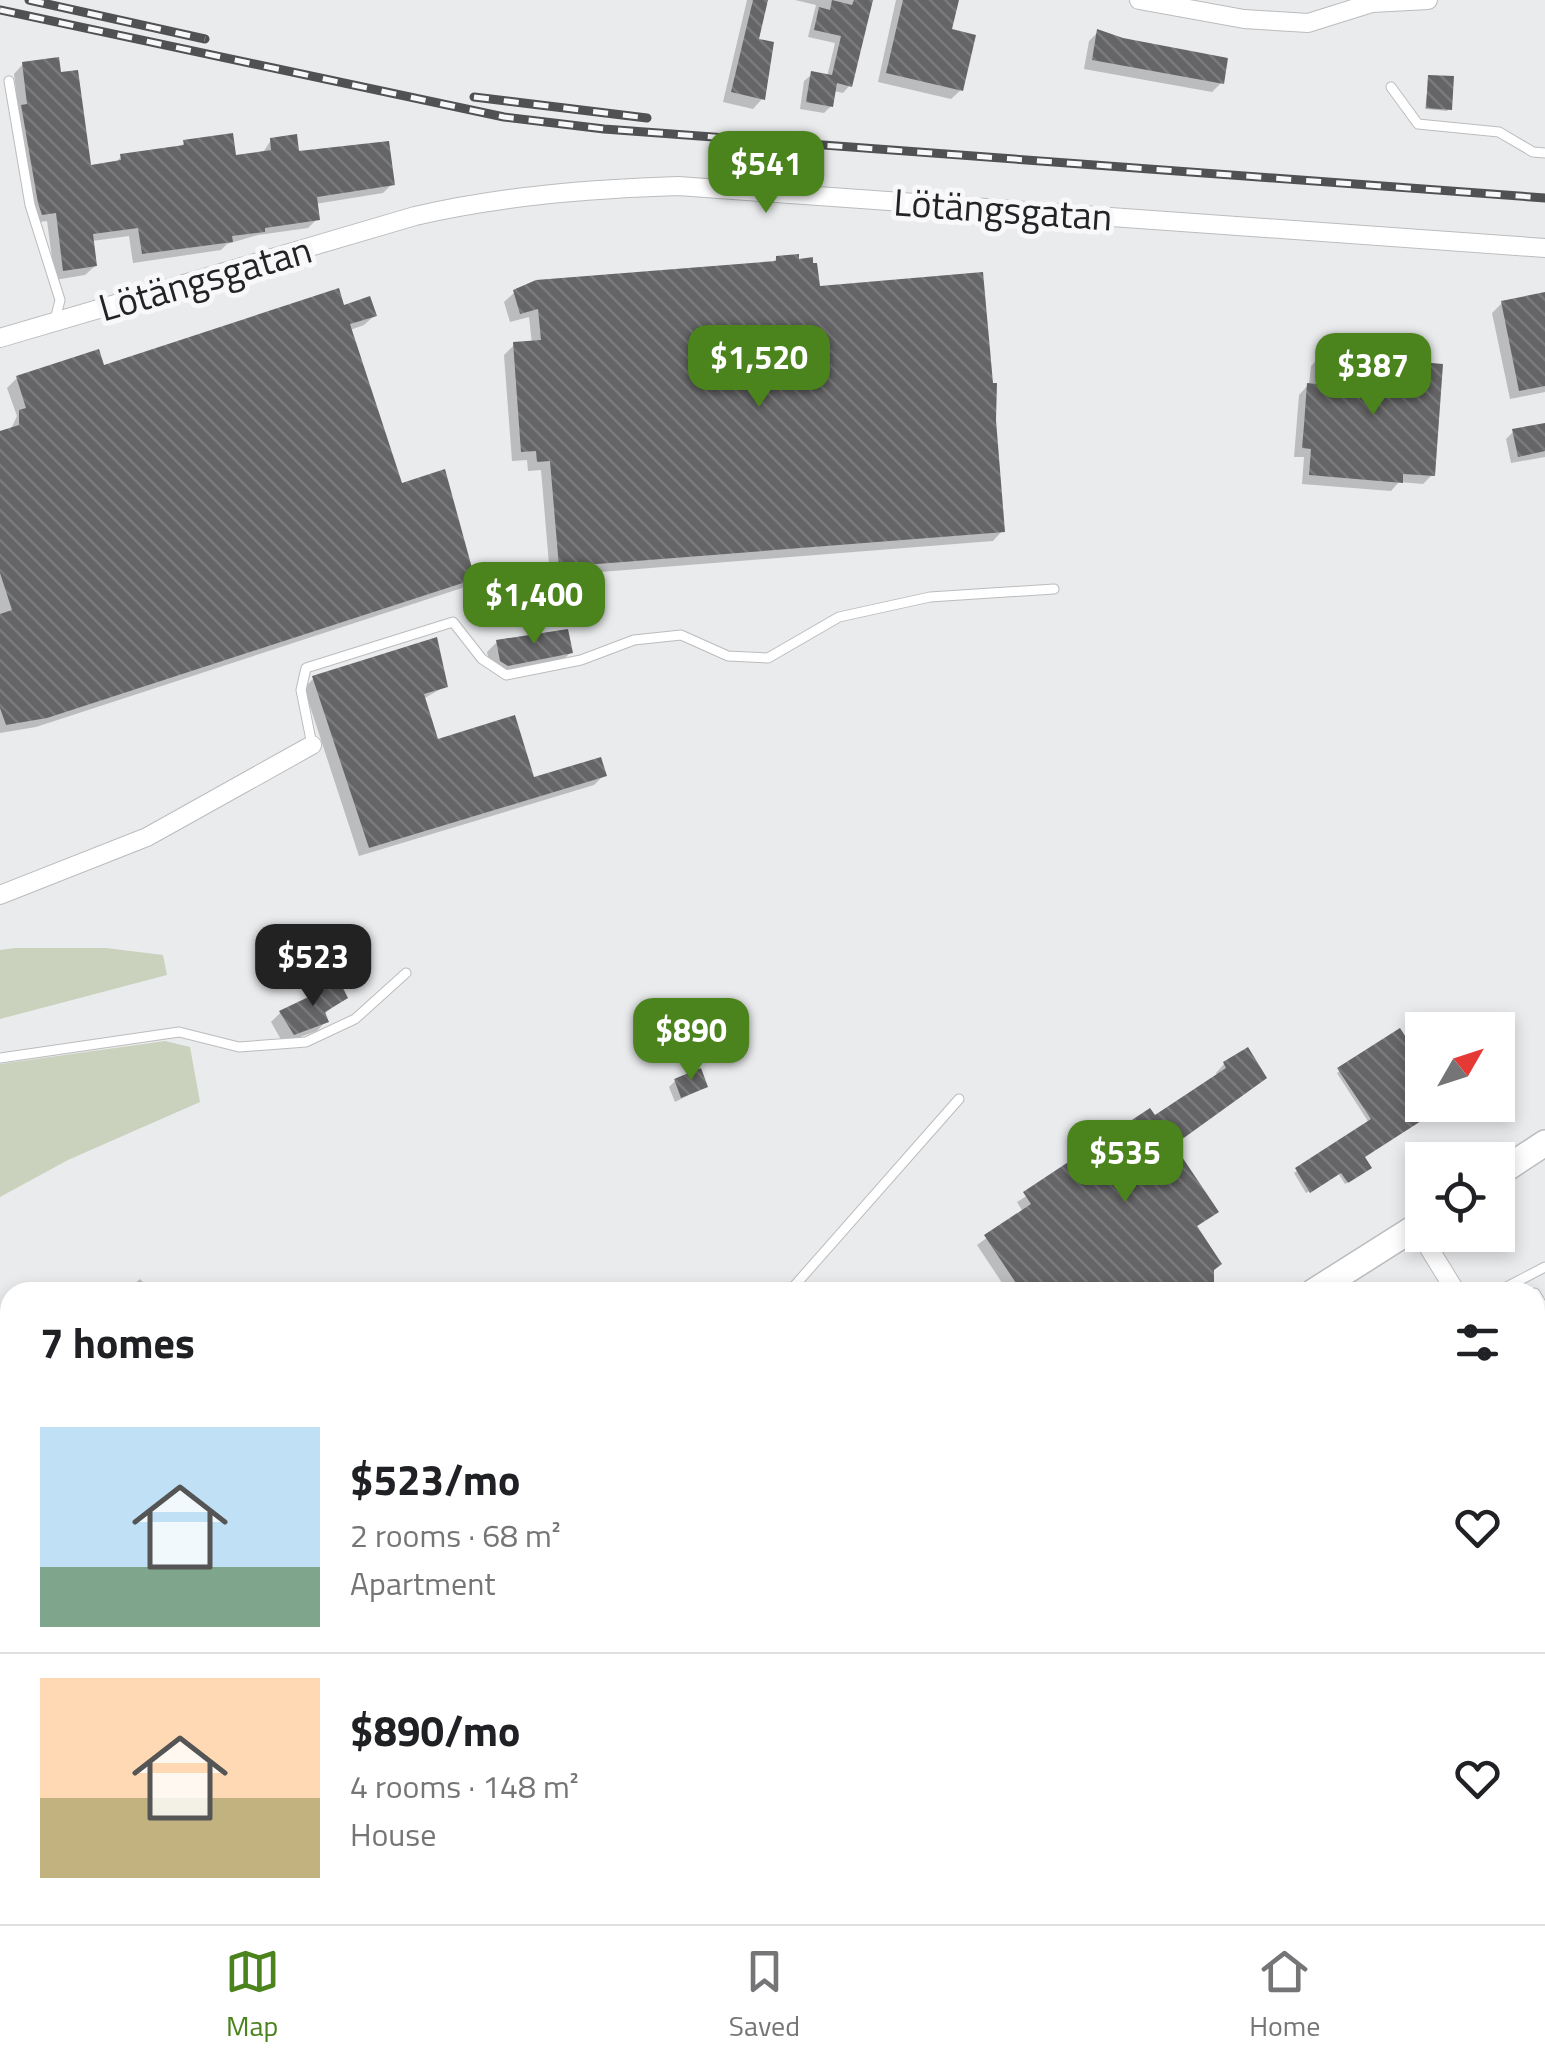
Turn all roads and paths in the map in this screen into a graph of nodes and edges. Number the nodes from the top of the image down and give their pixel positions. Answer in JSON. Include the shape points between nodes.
{"nodes":[{"id":1,"x":1139,"y":0,"type":"edge"},
{"id":2,"x":1428,"y":0,"type":"edge"},
{"id":3,"x":1372,"y":2,"type":"edge"},
{"id":4,"x":9,"y":81,"type":"dead end"},
{"id":5,"x":1391,"y":86,"type":"dead end"},
{"id":6,"x":1545,"y":153,"type":"edge"},
{"id":7,"x":1545,"y":248,"type":"edge"},
{"id":8,"x":55,"y":322,"type":"junction"},
{"id":9,"x":0,"y":338,"type":"edge"},
{"id":10,"x":1054,"y":589,"type":"dead end"},
{"id":11,"x":312,"y":745,"type":"joint"},
{"id":12,"x":0,"y":895,"type":"edge"},
{"id":13,"x":406,"y":973,"type":"dead end"},
{"id":14,"x":0,"y":1058,"type":"edge"},
{"id":15,"x":958,"y":1099,"type":"dead end"},
{"id":16,"x":1545,"y":1143,"type":"edge"},
{"id":17,"x":1515,"y":1163,"type":"edge"},
{"id":18,"x":1405,"y":1234,"type":"edge"},
{"id":19,"x":1434,"y":1252,"type":"edge"},
{"id":20,"x":1545,"y":1267,"type":"edge"},
{"id":21,"x":1526,"y":1278,"type":"junction"},
{"id":22,"x":798,"y":1282,"type":"edge"},
{"id":23,"x":1329,"y":1282,"type":"edge"},
{"id":24,"x":1450,"y":1282,"type":"edge"},
{"id":25,"x":1518,"y":1282,"type":"edge"},
{"id":26,"x":1528,"y":1282,"type":"edge"}],
"edges":[{"from":1,"to":3,"type":"street","via":[[1244,19],[1308,22]]},
{"from":2,"to":3,"type":"street"},
{"from":4,"to":8,"type":"lane","via":[[30,205],[60,300]]},
{"from":5,"to":6,"type":"lane","via":[[1418,124],[1499,132]]},
{"from":7,"to":8,"type":"street","name":"Lötängsgatan","via":[[678,186],[579,189],[415,216]]},
{"from":8,"to":9,"type":"street","name":"Lötängsgatan"},
{"from":10,"to":11,"type":"lane","via":[[930,597],[839,617],[768,658],[728,656],[682,635],[634,640],[581,660],[506,675],[482,660],[454,622],[306,668],[301,690]]},
{"from":11,"to":12,"type":"street","via":[[147,837]]},
{"from":13,"to":14,"type":"lane","via":[[355,1019],[306,1042],[239,1047],[179,1032]]},
{"from":15,"to":22,"type":"lane"},
{"from":16,"to":17,"type":"main road"},
{"from":18,"to":23,"type":"main road"},
{"from":19,"to":24,"type":"street"},
{"from":20,"to":21,"type":"lane"},
{"from":21,"to":25,"type":"lane"},
{"from":21,"to":26,"type":"lane"}]}
